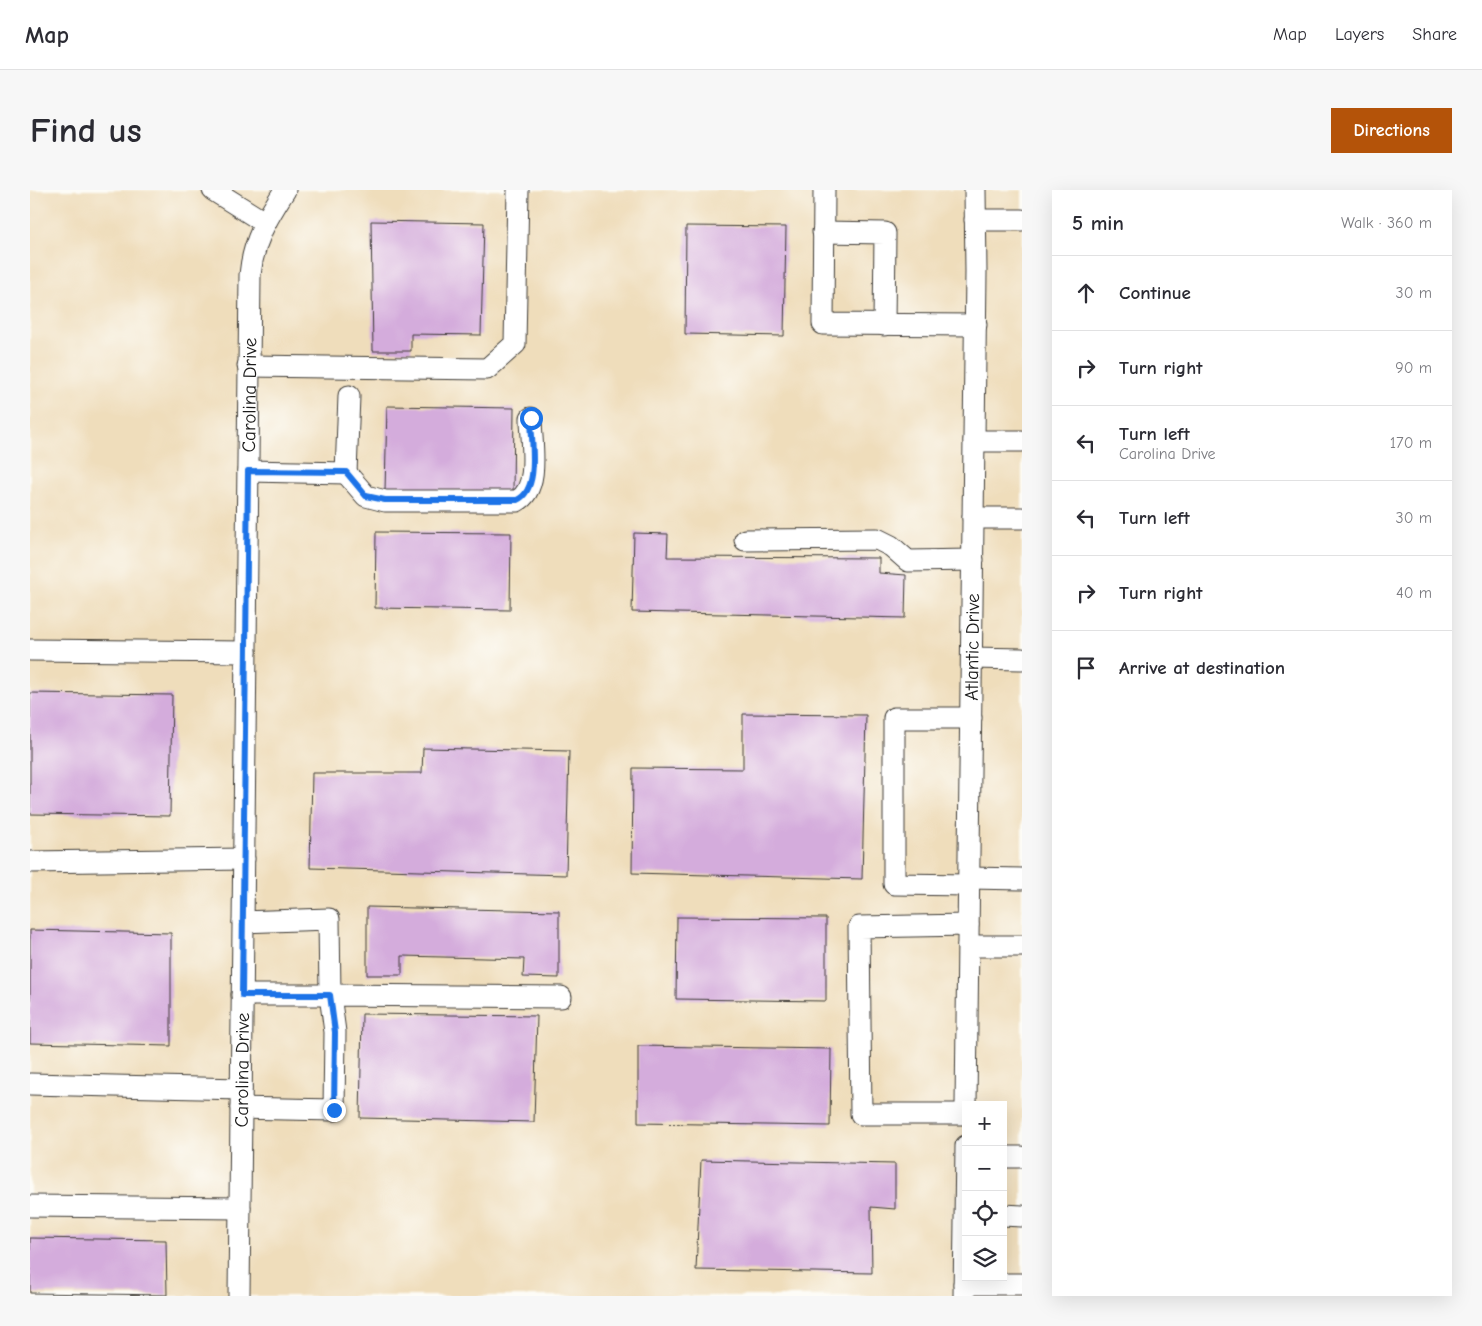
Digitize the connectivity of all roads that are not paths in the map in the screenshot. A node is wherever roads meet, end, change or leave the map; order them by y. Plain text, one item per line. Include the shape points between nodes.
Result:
1 (213, 190) edge
2 (285, 190) edge
3 (518, 190) edge
4 (824, 190) edge
5 (975, 190) edge
6 (975, 220) junction
7 (1022, 220) edge
8 (264, 222) junction
9 (823, 232) junction
10 (884, 325) junction
11 (976, 325) junction
12 (248, 366) junction
13 (349, 396) dead end
14 (531, 418) dead end
15 (974, 441) junction
16 (1022, 441) edge
17 (248, 471) junction
18 (346, 472) junction
19 (973, 518) junction
20 (1022, 518) edge
21 (746, 540) dead end
22 (973, 560) junction
23 (30, 650) edge
24 (246, 652) junction
25 (972, 658) junction
26 (1022, 659) edge
27 (971, 718) junction
28 (244, 859) junction
29 (30, 862) edge
30 (1022, 878) edge
31 (969, 882) junction
32 (243, 922) junction
33 (968, 935) junction
34 (1022, 946) edge
35 (242, 995) junction
36 (330, 995) junction
37 (561, 997) dead end
38 (30, 1084) edge
39 (241, 1098) junction
40 (966, 1101) edge
41 (962, 1114) edge
42 (1007, 1157) edge
43 (1022, 1157) edge
44 (30, 1206) edge
45 (240, 1208) junction
46 (1007, 1215) edge
47 (1022, 1216) edge
48 (965, 1236) edge
49 (1022, 1284) edge
50 (964, 1290) edge
51 (239, 1296) edge

1 - 8 street
2 - 8 street, Carolina Drive
3 - 12 street via 515,344 487,369
4 - 9 street
5 - 6 street, Atlantic Drive
6 - 7 street
6 - 11 street, Atlantic Drive
8 - 12 street, Carolina Drive via 255,244 250,275
9 - 10 street via 823,324
9 - 10 street via 885,233
10 - 11 street
11 - 15 street, Atlantic Drive
12 - 17 street, Carolina Drive
13 - 18 street
14 - 18 street via 532,482 526,494 517,500 385,500 366,496
15 - 16 street
15 - 19 street, Atlantic Drive
17 - 18 street
17 - 24 street, Carolina Drive
19 - 20 street
19 - 22 street, Atlantic Drive
21 - 22 street via 877,538 908,561
22 - 25 street, Atlantic Drive
23 - 24 street
24 - 28 street, Carolina Drive
25 - 26 street
25 - 27 street, Atlantic Drive
27 - 31 street, Atlantic Drive
27 - 31 street via 894,718 894,884
28 - 29 street
28 - 32 street, Carolina Drive
30 - 31 street
31 - 33 street, Atlantic Drive
32 - 35 street, Carolina Drive
32 - 36 street via 329,919
33 - 34 street
33 - 40 street, Atlantic Drive
33 - 41 street via 859,927 861,1114
35 - 36 street
35 - 39 street, Carolina Drive
36 - 37 street
36 - 39 street via 335,1032 334,1110
38 - 39 street
39 - 45 street, Carolina Drive
42 - 43 street
44 - 45 street
45 - 51 street, Carolina Drive
46 - 47 street
48 - 50 street
49 - 50 street

